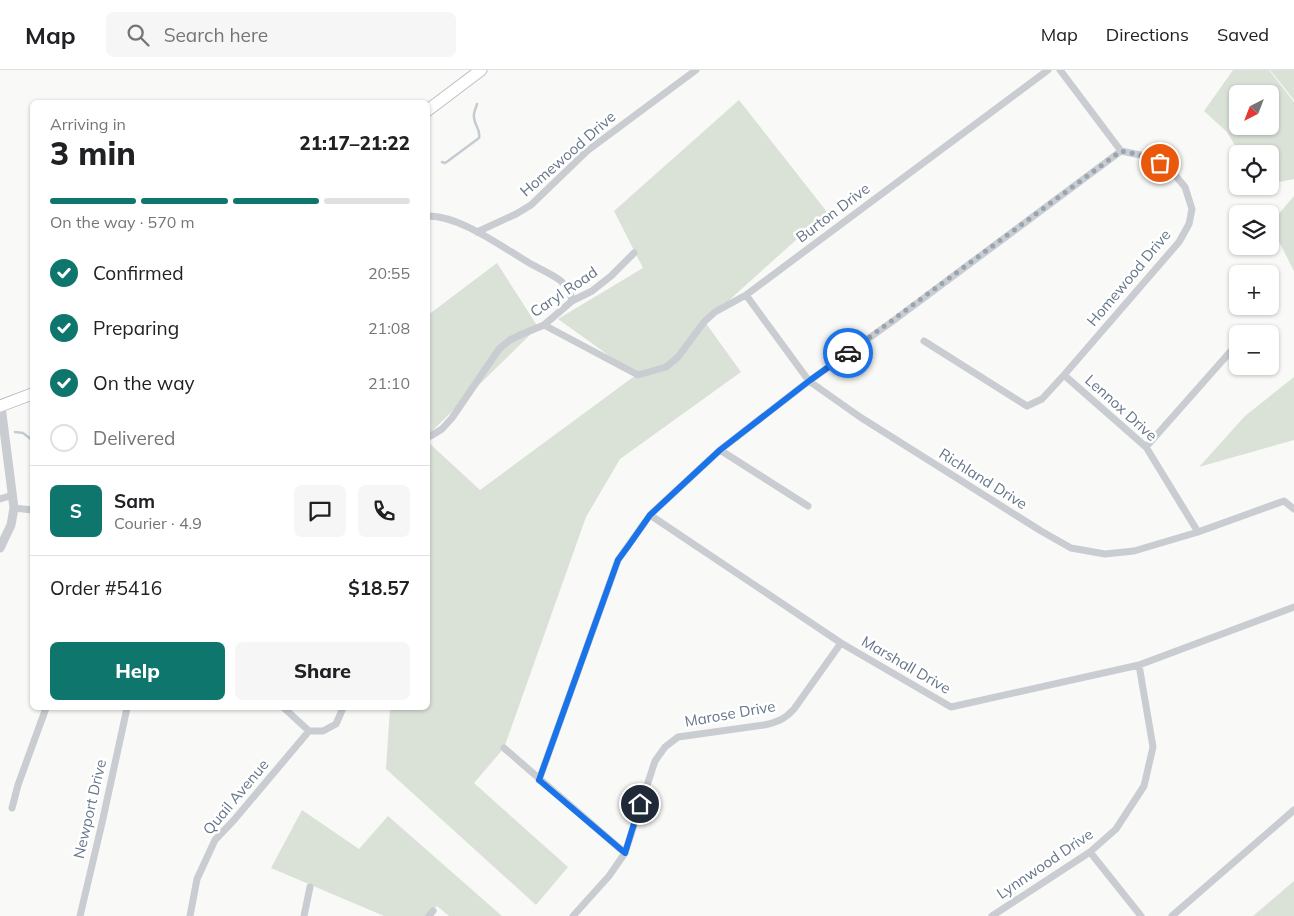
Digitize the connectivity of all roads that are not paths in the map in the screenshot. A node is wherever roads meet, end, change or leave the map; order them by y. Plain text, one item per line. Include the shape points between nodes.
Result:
1 (481, 70) edge
2 (696, 70) edge
3 (1048, 70) edge
4 (1060, 70) edge
5 (430, 108) edge
6 (1121, 151) junction
7 (430, 216) edge
8 (477, 232) junction
9 (634, 253) dead end
10 (746, 295) junction
11 (572, 300) junction
12 (544, 325) junction
13 (924, 341) dead end
14 (1229, 353) edge
15 (1064, 375) junction
16 (809, 381) junction
17 (30, 395) edge
18 (0, 406) edge
19 (430, 436) edge
20 (1146, 447) junction
21 (720, 450) junction
22 (13, 495) junction
23 (0, 499) edge
24 (808, 506) dead end
25 (14, 508) junction
26 (1294, 509) edge
27 (30, 510) edge
28 (650, 515) junction
29 (1198, 532) junction
30 (0, 548) edge
31 (1294, 608) edge
32 (841, 643) junction
33 (1139, 665) junction
34 (45, 710) edge
35 (127, 710) edge
36 (286, 710) edge
37 (342, 710) edge
38 (309, 731) junction
39 (504, 748) dead end
40 (539, 780) junction
41 (12, 808) dead end
42 (1294, 810) edge
43 (1090, 852) junction
44 (625, 853) junction
45 (310, 887) dead end
46 (80, 916) edge
47 (190, 916) edge
48 (304, 916) edge
49 (574, 916) edge
50 (992, 916) edge
51 (1141, 916) edge
52 (1172, 916) edge

1 - 5 main road
2 - 8 street, Homewood Drive via 587,151 531,205
3 - 10 street, Burton Drive
4 - 6 street
6 - 15 street, Homewood Drive via 1150,157 1170,169 1185,187 1192,209 1189,224 1179,242
6 - 16 street
7 - 8 street via 454,221
8 - 11 street via 560,281
9 - 11 street, Caryl Road via 592,291
10 - 12 street, Burton Drive via 704,322 666,368 638,375
10 - 16 street, Richland Drive
11 - 12 street, Caryl Road
12 - 19 street, Caryl Road via 510,340 500,349 452,418
13 - 15 street, Lennox Drive via 1027,406 1042,399
14 - 20 street
15 - 20 street, Lennox Drive
16 - 21 street
16 - 29 street, Richland Drive via 860,417 1071,548 1105,554 1134,551
17 - 18 main road
18 - 22 street
20 - 29 street, Lennox Drive
21 - 24 street
21 - 28 street
22 - 23 street
22 - 25 street
25 - 27 street
25 - 30 street via 11,525
26 - 29 street, Richland Drive via 1284,502
28 - 32 street, Marshall Drive
28 - 40 street via 618,560
31 - 33 street, Marshall Drive
32 - 33 street, Marshall Drive via 951,707
32 - 44 street, Marose Drive via 786,718 764,725 678,737 665,747 655,761
33 - 43 street, Lynnwood Drive via 1153,746 1144,786 1116,829
34 - 41 street
35 - 46 street, Newport Drive
36 - 38 street
37 - 38 street via 336,724 323,730
38 - 47 street, Quail Avenue via 215,840 197,879
39 - 40 street
40 - 44 street
42 - 52 street
43 - 50 street, Lynnwood Drive
43 - 51 street
44 - 49 street, Marose Drive
45 - 48 street

